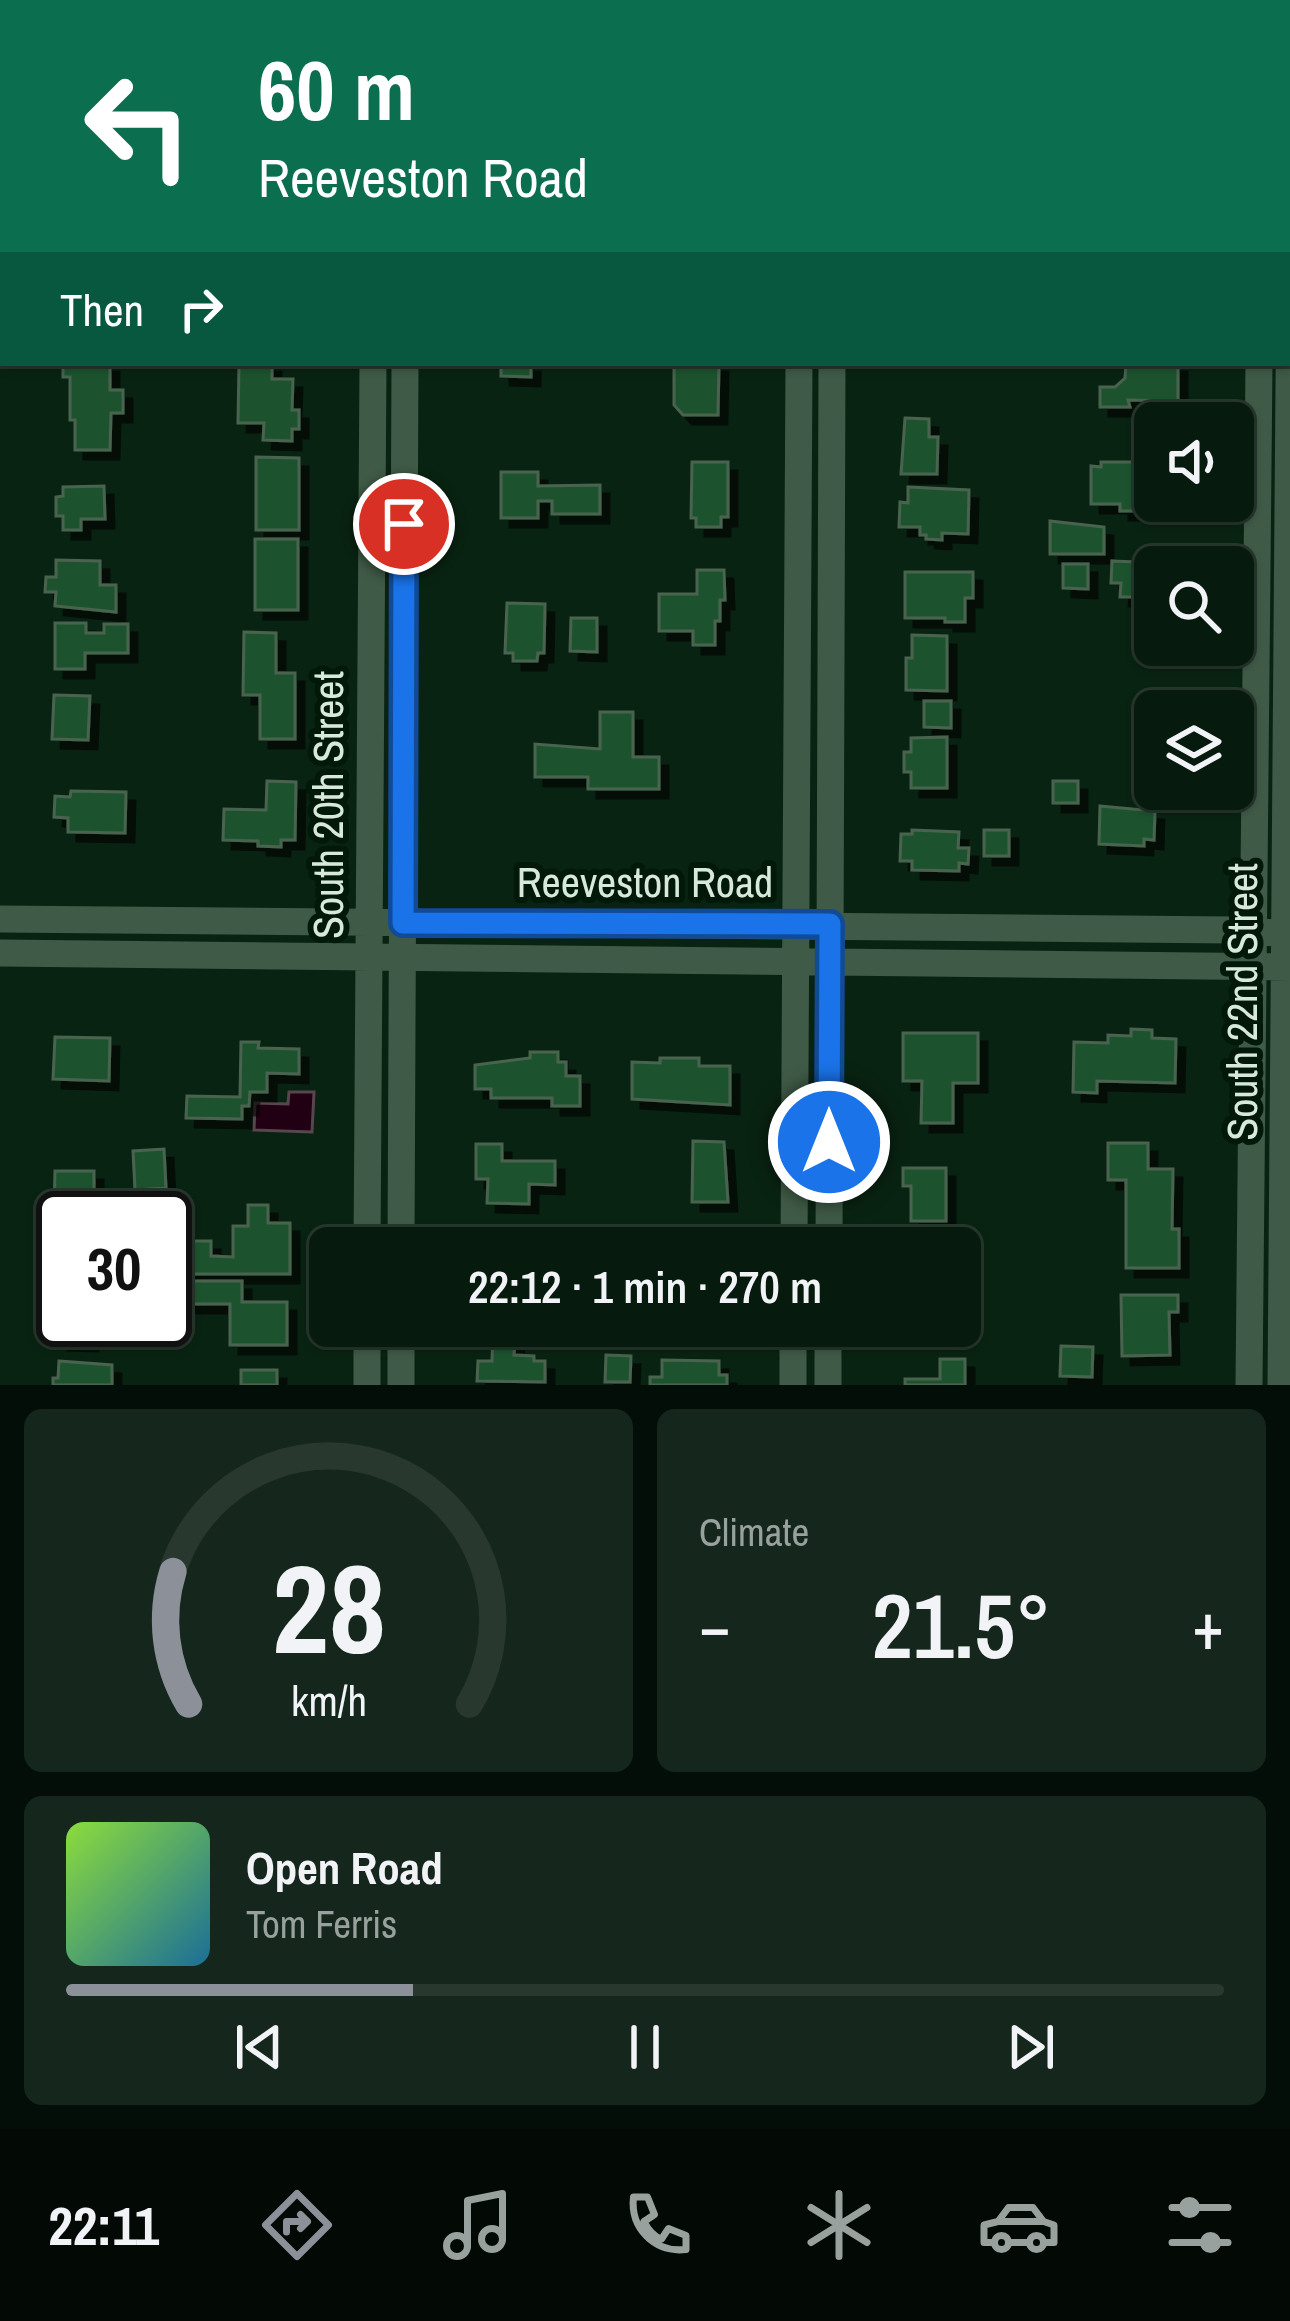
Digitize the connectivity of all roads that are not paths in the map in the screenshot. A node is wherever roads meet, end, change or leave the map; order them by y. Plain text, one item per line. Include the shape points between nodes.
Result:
1 (374, 366) edge
2 (405, 366) edge
3 (800, 366) edge
4 (832, 366) edge
5 (1258, 366) edge
6 (1289, 366) edge
7 (405, 491) junction
8 (372, 493) junction
9 (1288, 521) edge
10 (799, 523) junction
11 (832, 523) junction
12 (1257, 523) junction
13 (0, 919) edge
14 (168, 919) junction
15 (369, 920) junction
16 (403, 923) junction
17 (610, 923) junction
18 (796, 924) junction
19 (830, 924) junction
20 (1253, 930) junction
21 (1287, 934) edge
22 (0, 953) edge
23 (168, 955) junction
24 (369, 957) junction
25 (403, 958) junction
26 (609, 960) junction
27 (796, 962) junction
28 (830, 962) junction
29 (1287, 967) edge
30 (1253, 968) junction
31 (368, 1227) edge
32 (401, 1227) edge
33 (794, 1227) edge
34 (829, 1227) edge
35 (367, 1347) edge
36 (401, 1347) edge
37 (793, 1347) edge
38 (828, 1347) edge
39 (367, 1385) edge
40 (401, 1385) edge
41 (793, 1385) edge
42 (828, 1385) edge
43 (1249, 1385) edge
44 (1281, 1385) edge

1 - 8 street, South 20th Street
2 - 7 street, South 20th Street
3 - 10 street
4 - 11 street
5 - 12 street, South 22nd Street
6 - 9 street, South 22nd Street
7 - 8 lane
7 - 16 street, South 20th Street
8 - 15 street, South 20th Street
9 - 12 lane
9 - 21 street, South 22nd Street
10 - 11 lane
10 - 18 street
11 - 19 street
12 - 20 street, South 22nd Street
13 - 14 street, Reeveston Road
14 - 15 street, Reeveston Road
14 - 23 lane
15 - 16 street, Reeveston Road
15 - 24 street, South 20th Street
16 - 17 street, Reeveston Road
16 - 25 street, South 20th Street
17 - 18 street, Reeveston Road
17 - 26 lane
18 - 19 street, Reeveston Road
18 - 27 street
19 - 20 street, Reeveston Road
19 - 28 street
20 - 21 street, Reeveston Road
20 - 30 street, South 22nd Street
21 - 29 street, South 22nd Street
22 - 23 street, Reeveston Road
23 - 24 street, Reeveston Road
24 - 25 street, Reeveston Road
24 - 31 street, South 20th Street
25 - 26 street, Reeveston Road
25 - 32 street, South 20th Street
26 - 27 street, Reeveston Road
27 - 28 street, Reeveston Road
27 - 33 street
28 - 30 street, Reeveston Road
28 - 34 street
29 - 30 street, Reeveston Road
29 - 44 street, South 22nd Street
30 - 43 street, South 22nd Street
35 - 39 street
36 - 40 street
37 - 41 street
38 - 42 street

